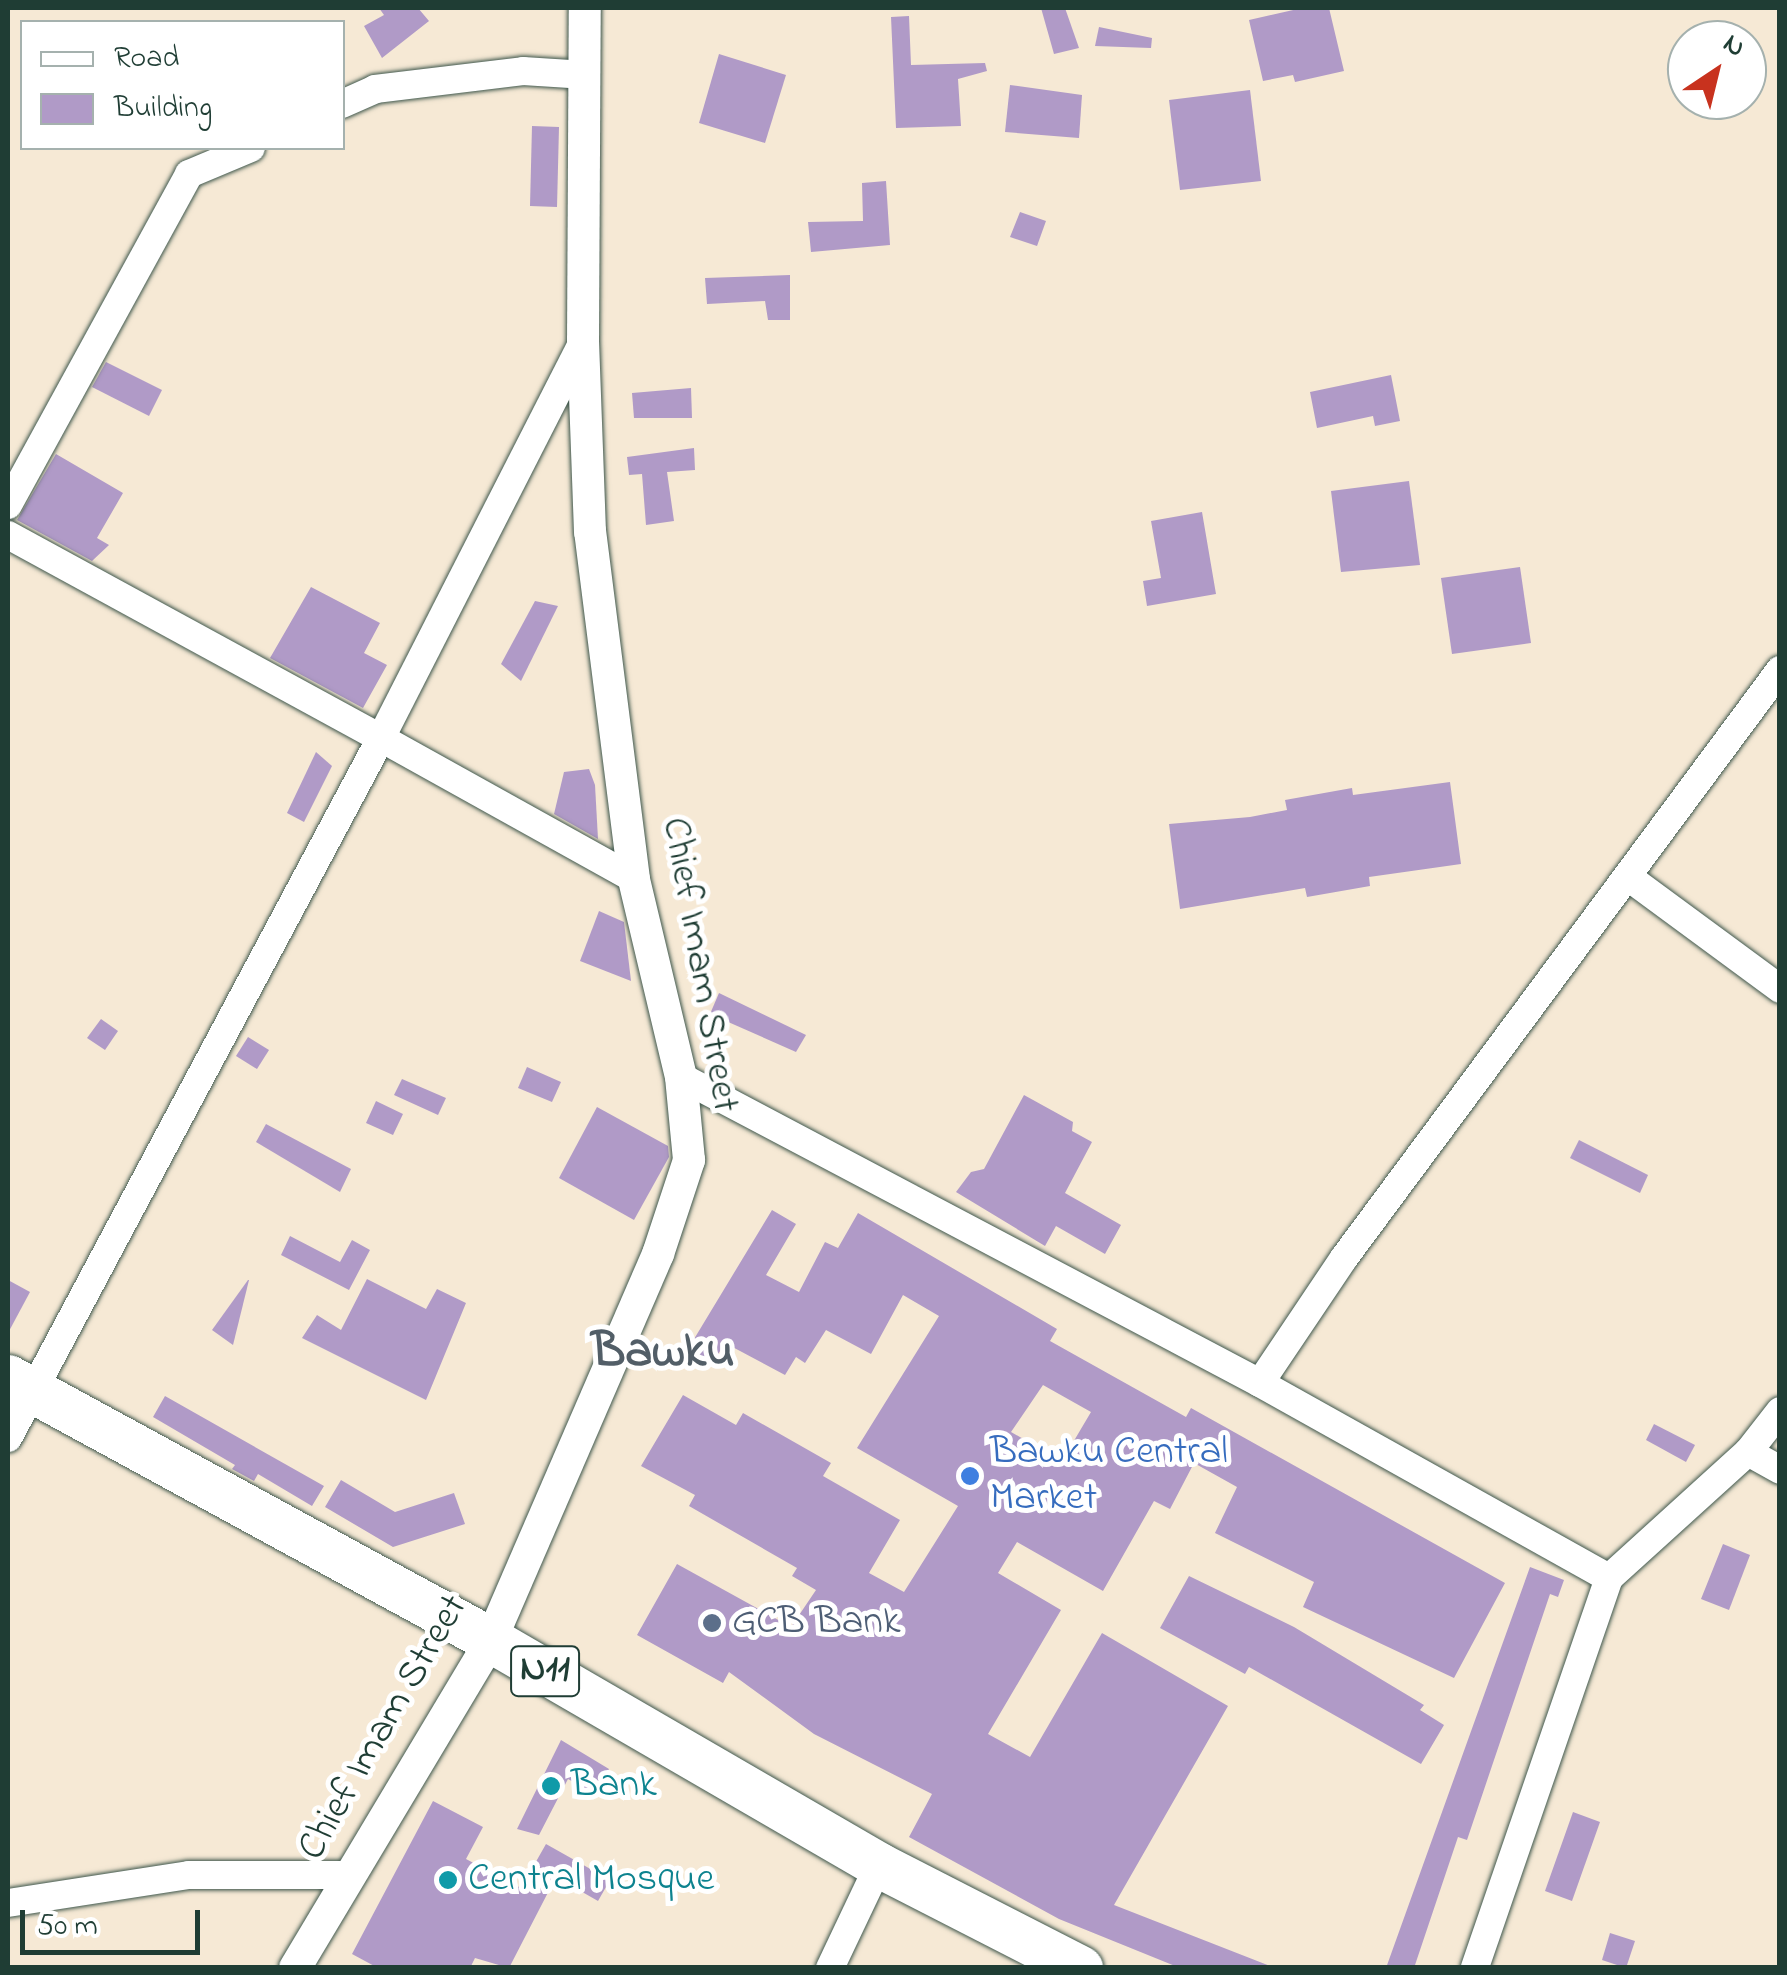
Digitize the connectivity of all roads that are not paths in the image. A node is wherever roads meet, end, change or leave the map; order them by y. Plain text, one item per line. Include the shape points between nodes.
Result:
1 (584, 8) edge
2 (586, 75) junction
3 (345, 103) edge
4 (246, 150) edge
5 (583, 342) junction
6 (8, 505) edge
7 (8, 535) edge
8 (1780, 670) edge
9 (381, 738) junction
10 (1630, 879) junction
11 (634, 880) junction
12 (1780, 988) edge
13 (681, 1077) junction
14 (1260, 1383) junction
15 (21, 1384) edge
16 (1780, 1411) edge
17 (8, 1438) edge
18 (1748, 1452) junction
19 (1780, 1470) edge
20 (1609, 1578) junction
21 (491, 1640) junction
22 (879, 1865) junction
23 (347, 1875) junction
24 (8, 1903) edge
25 (296, 1968) edge
26 (830, 1968) edge
27 (1080, 1968) edge
28 (1475, 1968) edge

1 - 2 street, Chief Imam Street
2 - 3 street via 523,71 374,89
2 - 5 street, Chief Imam Street
4 - 6 street via 189,174
5 - 9 street
5 - 11 street, Chief Imam Street via 590,532
7 - 9 street
8 - 10 street
9 - 11 street
9 - 15 street
10 - 12 street
10 - 14 street via 1344,1258
11 - 13 street, Chief Imam Street
13 - 14 street
13 - 21 street, Chief Imam Street via 689,1160 658,1254
14 - 20 street
15 - 17 street
15 - 21 highway, N11
16 - 18 street
18 - 19 street
18 - 20 street
20 - 28 street
21 - 22 highway, N11
21 - 23 street, Chief Imam Street
22 - 26 street
22 - 27 highway, N11
23 - 24 street via 190,1875
23 - 25 street, Chief Imam Street

